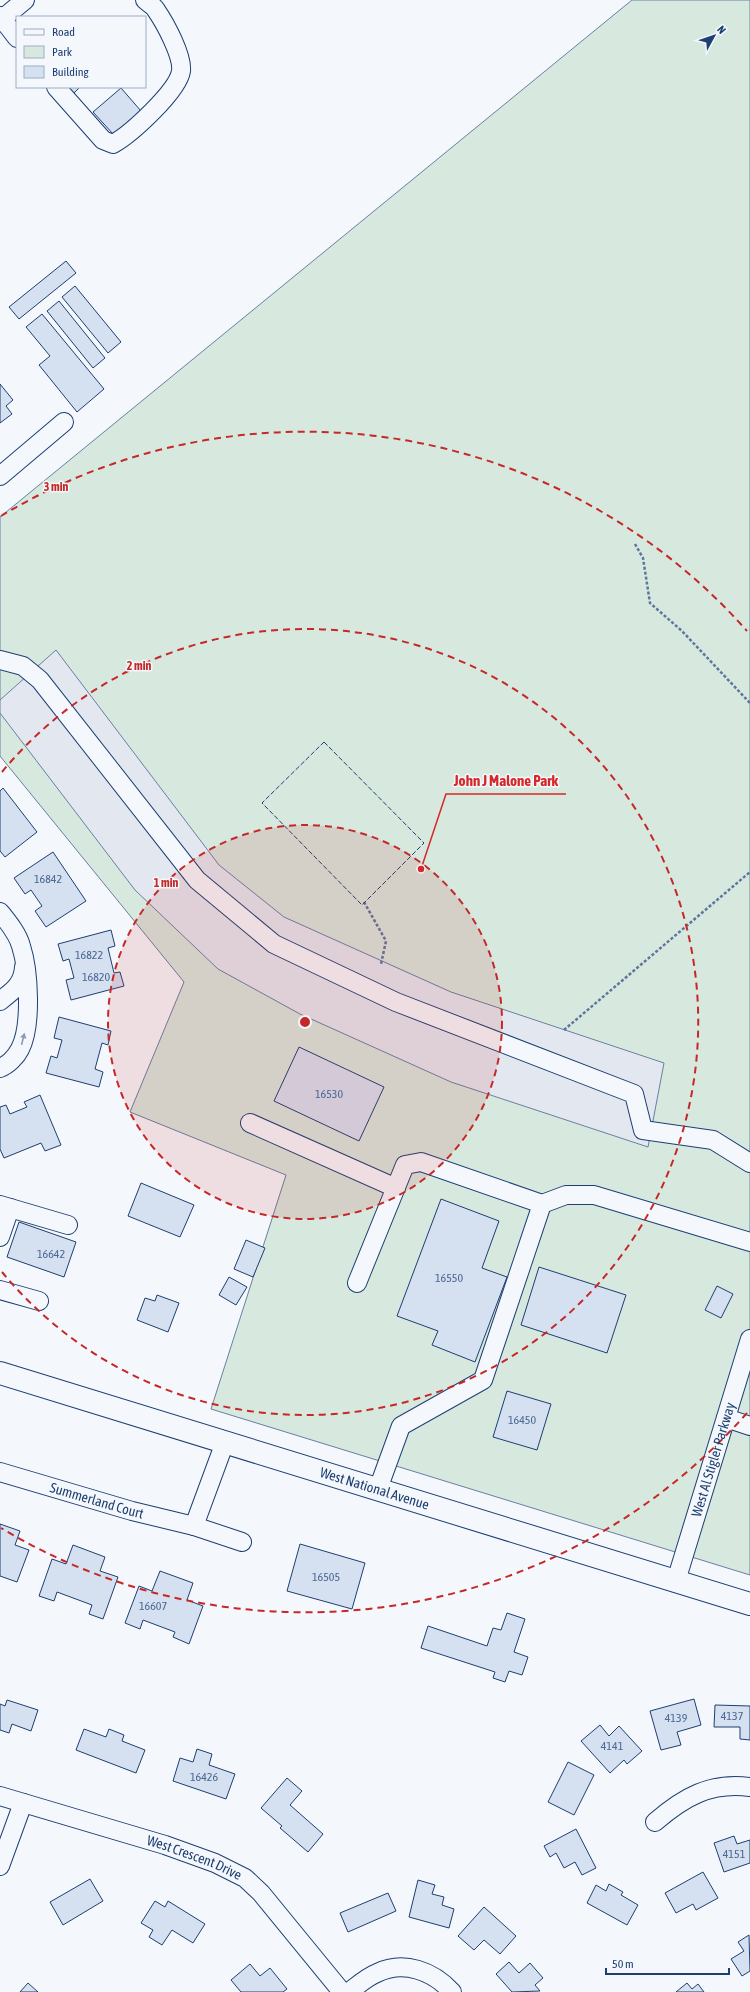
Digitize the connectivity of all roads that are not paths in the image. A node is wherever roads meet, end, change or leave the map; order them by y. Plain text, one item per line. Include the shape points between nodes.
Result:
1 (25, 0) edge
2 (145, 0) edge
3 (1, 18) edge
4 (16, 37) edge
5 (57, 88) edge
6 (64, 422) dead end
7 (0, 476) edge
8 (0, 660) edge
9 (0, 912) edge
10 (24, 960) junction
11 (0, 1001) edge
12 (0, 1068) edge
13 (250, 1123) dead end
14 (750, 1163) edge
15 (396, 1188) junction
16 (542, 1204) junction
17 (5, 1206) edge
18 (68, 1225) dead end
19 (0, 1237) edge
20 (750, 1242) edge
21 (357, 1283) dead end
22 (0, 1290) edge
23 (39, 1301) dead end
24 (750, 1339) edge
25 (0, 1373) edge
26 (726, 1418) junction
27 (750, 1426) edge
28 (225, 1442) junction
29 (0, 1472) edge
30 (378, 1489) junction
31 (194, 1526) junction
32 (242, 1542) dead end
33 (676, 1581) junction
34 (750, 1604) edge
35 (750, 1787) edge
36 (0, 1796) edge
37 (23, 1803) junction
38 (655, 1822) dead end
39 (0, 1866) edge
40 (342, 1992) edge
41 (349, 1992) edge
42 (452, 1992) edge

1 - 3 street
2 - 5 street via 156,8 181,61 181,72 174,86 145,119 113,144 103,140
3 - 4 street
6 - 7 street
8 - 14 street via 23,666 40,680 197,880 274,944 396,1002 634,1094 643,1130 713,1140
9 - 10 street via 21,944
10 - 11 street via 23,977 16,989
12 -> 10 street via 12,1060 20,1049 26,1029 29,983
13 - 15 street
15 - 16 street via 405,1165 422,1162
15 - 21 street
16 - 20 street via 566,1195 594,1196
16 - 30 street via 483,1380 401,1426
17 - 18 street
17 - 19 street
22 - 23 street
24 - 26 street, West Al Stigler Parkway
25 - 28 main road, West National Avenue
26 - 27 street
26 - 33 street, West Al Stigler Parkway
28 - 30 main road, West National Avenue
28 - 31 street
29 - 31 street, Summerland Court via 132,1511
30 - 33 main road, West National Avenue
31 - 32 street, Summerland Court
33 - 34 main road, West National Avenue
35 - 38 street via 718,1786 703,1790
36 - 37 street, West Crescent Drive
37 - 39 street
37 - 40 street, West Crescent Drive via 165,1845 246,1878
41 - 42 street via 377,1972 395,1968 416,1968 424,1971 439,1979

